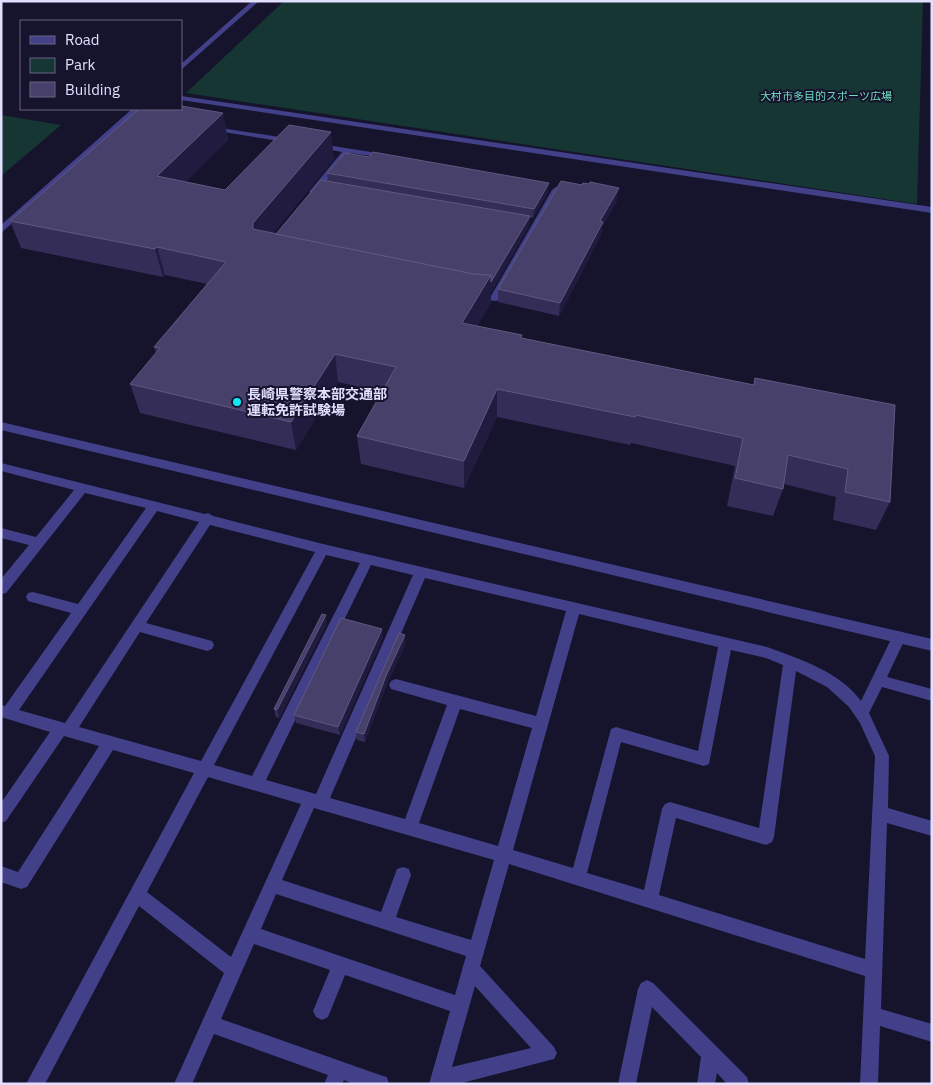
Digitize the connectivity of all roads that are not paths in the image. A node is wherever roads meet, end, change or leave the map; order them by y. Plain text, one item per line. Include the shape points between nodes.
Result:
1 (256, 1) edge
2 (182, 67) edge
3 (182, 98) edge
4 (135, 113) edge
5 (206, 127) edge
6 (300, 142) edge
7 (310, 144) edge
8 (348, 150) junction
9 (371, 154) edge
10 (556, 190) edge
11 (306, 200) edge
12 (932, 210) edge
13 (1, 230) edge
14 (464, 295) edge
15 (1, 426) edge
16 (1, 467) edge
17 (83, 487) junction
18 (155, 505) junction
19 (208, 518) junction
20 (1, 532) edge
21 (38, 542) junction
22 (323, 549) junction
23 (368, 559) junction
24 (421, 572) junction
25 (1, 589) edge
26 (33, 597) dead end
27 (574, 607) junction
28 (81, 610) junction
29 (137, 626) junction
30 (899, 637) junction
31 (726, 643) junction
32 (206, 645) dead end
33 (932, 646) edge
34 (790, 662) junction
35 (878, 680) junction
36 (396, 685) dead end
37 (932, 695) edge
38 (456, 700) junction
39 (5, 712) edge
40 (862, 713) junction
41 (540, 724) junction
42 (65, 729) junction
43 (110, 742) junction
44 (204, 769) junction
45 (256, 784) junction
46 (315, 801) junction
47 (879, 813) junction
48 (1, 816) edge
49 (409, 828) junction
50 (932, 829) edge
51 (504, 856) junction
52 (1, 874) edge
53 (403, 876) dead end
54 (578, 878) junction
55 (272, 885) junction
56 (137, 894) junction
57 (650, 901) junction
58 (386, 922) junction
59 (250, 934) junction
60 (477, 951) junction
61 (340, 965) junction
62 (471, 969) junction
63 (234, 970) junction
64 (874, 970) junction
65 (461, 1006) junction
66 (322, 1011) dead end
67 (872, 1015) junction
68 (210, 1024) junction
69 (932, 1033) edge
70 (711, 1054) junction
71 (336, 1076) edge
72 (439, 1081) edge
73 (35, 1084) edge
74 (183, 1084) edge
75 (380, 1084) edge
76 (627, 1084) edge
77 (706, 1084) edge
78 (740, 1084) edge
79 (869, 1084) edge

1 - 2 street
3 - 12 street
4 - 13 street
5 - 6 street
7 - 8 street
8 - 9 street
8 - 11 street via 324,186
10 - 14 street via 531,222 494,299
15 - 30 street
16 - 17 street
17 - 18 street
17 - 21 street
18 - 19 street
18 - 28 street
19 - 22 street
19 - 29 street
20 - 21 street
21 - 25 street
22 - 23 street
22 - 44 street
23 - 24 street
23 - 45 street
24 - 27 street
24 - 46 street
26 - 28 street
27 - 31 street
27 - 41 street
28 - 39 street
29 - 32 street
29 - 42 street
30 - 33 street
30 - 35 street
31 - 34 street
31 - 54 street via 704,759 616,734
34 - 40 street via 839,688
34 - 57 street via 766,837 670,809
35 - 37 street
35 - 40 street
36 - 38 street
38 - 41 street
38 - 49 street
39 - 42 street
40 - 47 street via 882,756
41 - 51 street
42 - 43 street
42 - 48 street
43 - 44 street
43 - 52 street via 21,881
44 - 45 street
44 - 56 street
45 - 46 street
46 - 49 street
46 - 55 street
47 - 50 street
47 - 64 street
49 - 51 street
51 - 54 street
51 - 60 street
53 - 58 street
54 - 57 street
55 - 58 street
55 - 59 street
56 - 63 street
56 - 73 street
57 - 64 street
58 - 60 street
59 - 61 street
59 - 63 street
60 - 62 street
61 - 65 street
61 - 66 street
62 - 65 street
62 - 72 street via 548,1053
63 - 68 street
64 - 67 street
65 - 72 street
67 - 69 street
67 - 79 street
68 - 71 street
68 - 74 street
70 - 76 street via 647,989
70 - 77 street
70 - 78 street
71 - 75 street

